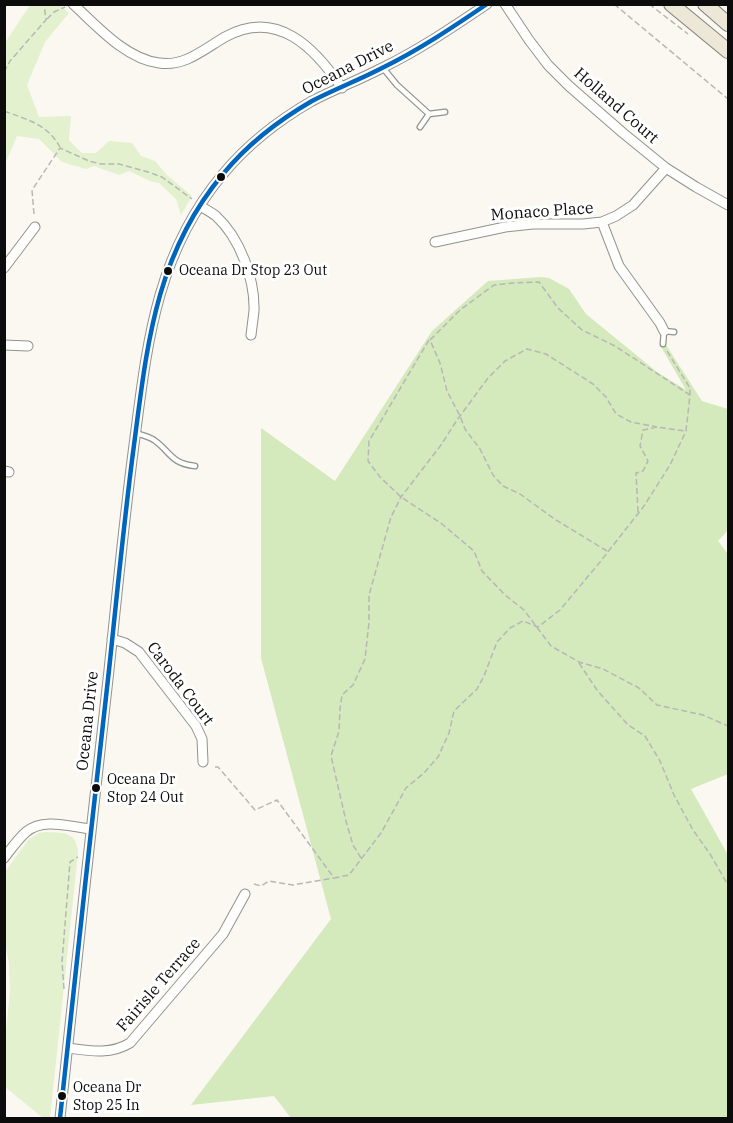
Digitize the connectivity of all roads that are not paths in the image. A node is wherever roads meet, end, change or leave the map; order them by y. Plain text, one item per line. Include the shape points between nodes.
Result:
1 (487, 4) edge
2 (506, 4) edge
3 (671, 4) edge
4 (705, 4) edge
5 (69, 6) edge
6 (729, 24) edge
7 (729, 51) edge
8 (383, 68) junction
9 (342, 88) junction
10 (445, 112) dead end
11 (429, 114) junction
12 (420, 127) dead end
13 (666, 168) junction
14 (196, 203) junction
15 (729, 205) edge
16 (602, 222) junction
17 (35, 227) dead end
18 (435, 242) dead end
19 (4, 268) edge
20 (669, 331) joint
21 (251, 335) dead end
22 (663, 344) road end
23 (4, 345) edge
24 (28, 346) dead end
25 (135, 434) junction
26 (195, 466) dead end
27 (112, 639) junction
28 (203, 762) dead end
29 (91, 829) junction
30 (4, 858) edge
31 (245, 894) dead end
32 (68, 1048) junction
33 (60, 1119) edge

1 - 8 street, Oceana Drive
2 - 13 street, Holland Court via 548,65
3 - 7 main road
4 - 6 main road
5 - 9 street via 123,48 157,63 189,59 228,36 251,28 283,32 311,49
8 - 9 street, Oceana Drive
8 - 11 lane
9 - 14 street, Oceana Drive via 266,132
10 - 11 lane
11 - 12 lane
13 - 15 street, Holland Court
13 - 16 street, Monaco Place via 633,205
14 - 21 street via 222,223 244,259 252,288
14 - 25 street, Oceana Drive via 158,298
16 - 18 street, Monaco Place via 505,227
16 - 20 street via 619,266
17 - 19 street
20 - 22 lane
23 - 24 street
25 - 26 lane via 156,441 179,462
25 - 27 street, Oceana Drive
27 - 28 street, Caroda Court via 139,652 196,726 202,739
27 - 29 street, Oceana Drive
29 - 30 street via 39,825 25,833
29 - 32 street, Oceana Drive
31 - 32 street, Fairisle Terrace via 223,934 130,1043 113,1051
32 - 33 street, Oceana Drive

